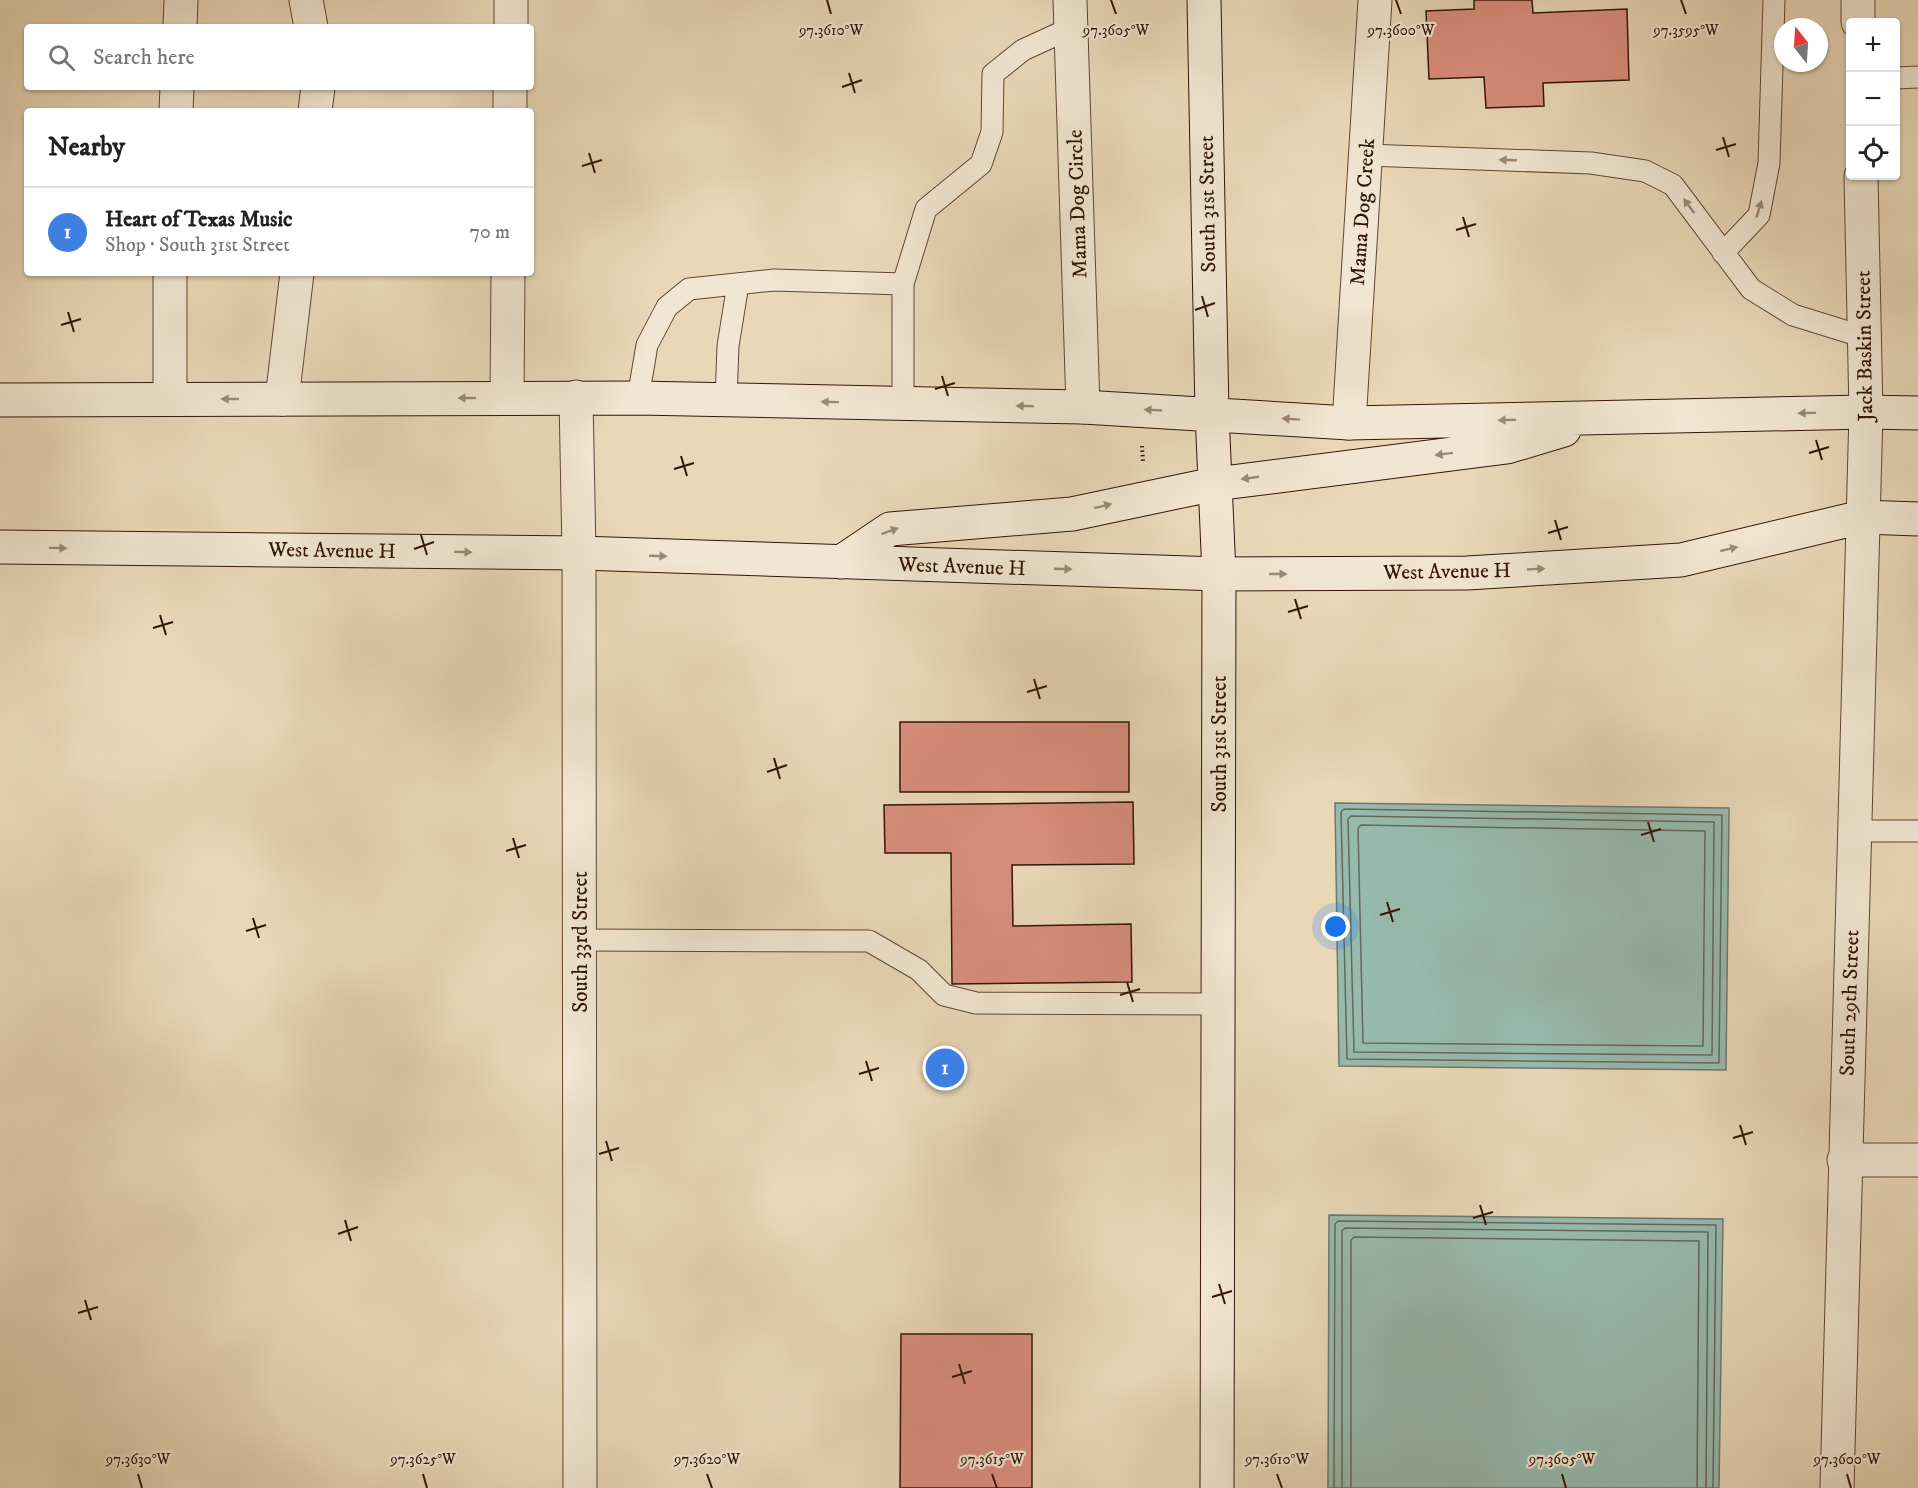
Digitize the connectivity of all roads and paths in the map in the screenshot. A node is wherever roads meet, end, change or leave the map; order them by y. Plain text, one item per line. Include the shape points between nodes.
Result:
1 (181, 0) edge
2 (306, 0) edge
3 (511, 0) edge
4 (1204, 0) edge
5 (1375, 0) edge
6 (1773, 0) edge
7 (1858, 0) edge
8 (1071, 14) edge
9 (1858, 18) edge
10 (180, 24) edge
11 (310, 24) edge
12 (511, 24) edge
13 (1918, 77) edge
14 (1900, 78) edge
15 (177, 90) edge
16 (318, 90) edge
17 (510, 90) edge
18 (176, 108) edge
19 (315, 108) edge
20 (510, 108) edge
21 (1366, 155) junction
22 (1861, 180) edge
23 (1723, 253) junction
24 (170, 276) edge
25 (297, 276) edge
26 (508, 276) edge
27 (738, 284) junction
28 (903, 284) junction
29 (1864, 338) junction
30 (576, 397) junction
31 (507, 398) junction
32 (638, 398) junction
33 (170, 399) junction
34 (282, 399) junction
35 (0, 400) edge
36 (726, 400) junction
37 (903, 404) junction
38 (1083, 407) junction
39 (1866, 412) junction
40 (1212, 413) junction
41 (1918, 413) edge
42 (1603, 418) junction
43 (1349, 423) junction
44 (1215, 484) junction
45 (1862, 518) junction
46 (1918, 519) edge
47 (0, 547) edge
48 (579, 553) junction
49 (840, 562) junction
50 (1219, 574) junction
51 (1854, 831) junction
52 (1918, 831) edge
53 (580, 940) junction
54 (1218, 1004) junction
55 (1844, 1160) junction
56 (1918, 1160) edge
57 (580, 1488) edge
58 (1217, 1488) edge
59 (1837, 1488) edge

1 - 10 main road
2 - 11 main road
3 - 12 main road
4 - 40 main road, South 31st Street
5 - 21 main road, Mama Dog Creek
23 -> 6 lane via 1760,215 1769,163
7 - 9 main road
8 - 28 lane via 993,74 992,132 981,164 926,209
8 - 38 main road, Mama Dog Circle
13 - 14 lane
15 - 18 main road
16 - 19 main road
17 - 20 main road
23 -> 21 lane via 1673,185 1645,171 1591,163
21 - 43 main road, Mama Dog Creek
22 - 29 main road, Jack Baskin Street
23 - 29 lane via 1751,289 1793,315
24 - 33 main road
25 - 34 main road
26 - 31 main road
27 - 28 lane via 774,280
27 - 32 lane via 690,289 667,307 647,345
27 - 36 lane via 728,346
28 - 37 lane
29 - 39 main road, Jack Baskin Street
30 - 31 main road
30 - 32 main road
30 - 48 main road, South 33rd Street
31 -> 34 main road
32 - 36 main road
34 -> 33 main road
33 - 35 main road
37 -> 36 main road
38 -> 37 main road
40 -> 38 main road
39 - 41 main road
39 -> 42 main road
39 - 45 main road, Jack Baskin Street
43 -> 40 main road
40 - 44 main road, South 31st Street
42 -> 43 main road
42 -> 44 main road via 1507,447
49 -> 44 main road via 890,529 1072,514
44 - 50 main road, South 31st Street
45 - 46 main road, West Avenue H
50 -> 45 main road, West Avenue H via 1467,573 1682,560
45 - 51 main road, South 29th Street
47 -> 48 main road, West Avenue H
48 -> 49 main road, West Avenue H
48 - 53 main road, South 33rd Street
49 -> 50 main road, West Avenue H
50 - 54 main road, South 31st Street
51 - 52 lane
51 - 55 main road, South 29th Street
53 - 54 lane via 869,941 919,970 944,995 976,1003
53 - 57 main road, South 33rd Street
54 - 58 main road, South 31st Street
55 - 56 main road
55 - 59 main road, South 29th Street

